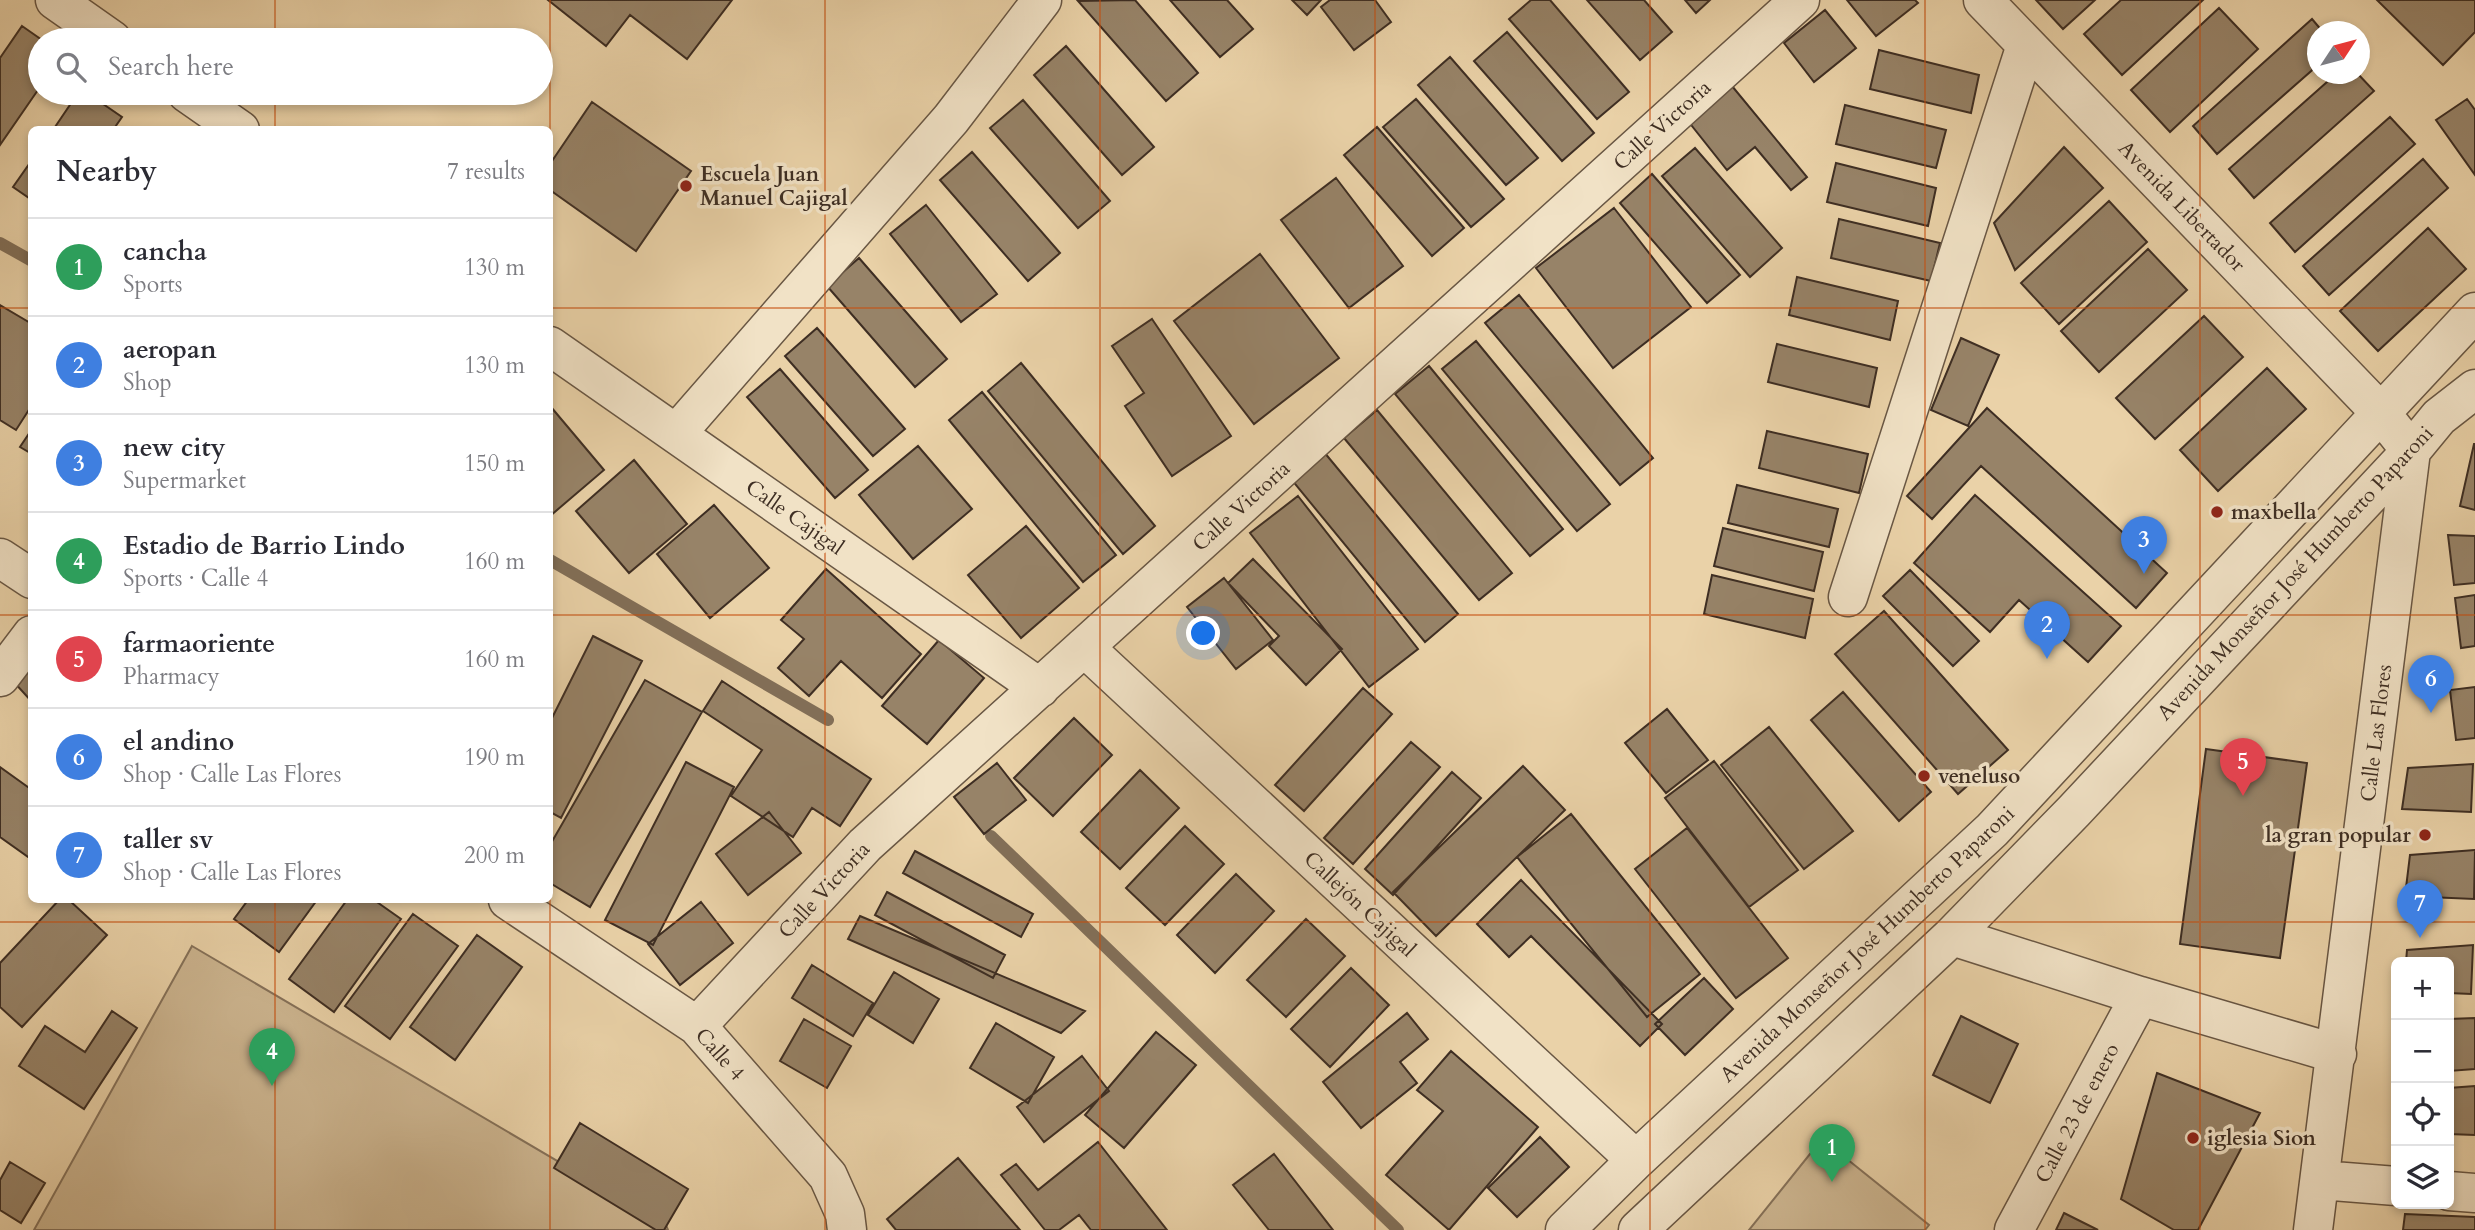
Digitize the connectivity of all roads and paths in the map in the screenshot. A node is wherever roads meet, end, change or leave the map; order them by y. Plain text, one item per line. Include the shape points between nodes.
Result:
1 (55, 0) edge
2 (1042, 0) edge
3 (1800, 0) edge
4 (1983, 0) edge
5 (95, 28) edge
6 (2026, 45) junction
7 (204, 105) edge
8 (234, 126) edge
9 (2475, 312) edge
10 (553, 348) edge
11 (2475, 389) edge
12 (2380, 412) junction
13 (676, 434) junction
14 (2411, 452) junction
15 (0, 558) edge
16 (28, 576) edge
17 (1848, 597) dead end
18 (28, 640) edge
19 (1084, 647) junction
20 (0, 677) edge
21 (1040, 688) junction
22 (512, 903) edge
23 (1952, 936) junction
24 (2140, 996) junction
25 (697, 1027) junction
26 (2337, 1054) junction
27 (1636, 1160) junction
28 (2320, 1180) junction
29 (2391, 1186) edge
30 (2454, 1191) edge
31 (2475, 1193) edge
32 (847, 1230) edge
33 (1565, 1230) edge
34 (1638, 1230) edge
35 (2014, 1230) edge
36 (2313, 1230) edge

1 - 5 street
2 - 13 street via 951,119
3 - 19 street, Calle Victoria
4 - 6 street, Avenida Libertador
6 - 12 street, Avenida Libertador
6 - 17 street
7 - 8 street
9 - 12 street, Avenida Monseñor José Humberto Paparoni
10 - 13 street, Calle Cajigal
11 - 14 street, Avenida Monseñor José Humberto Paparoni via 2439,417
12 - 14 street
12 - 27 street, Avenida Monseñor José Humberto Paparoni via 1992,830
13 - 21 street, Calle Cajigal
14 - 23 street, Avenida Monseñor José Humberto Paparoni
14 - 26 street, Calle Las Flores
15 - 16 street
18 - 20 street
19 - 21 street, Calle Victoria
19 - 27 street, Callejón Cajigal
21 - 25 street, Calle Victoria via 865,845
22 - 25 street, Calle 4
23 - 24 street
23 - 34 street, Avenida Monseñor José Humberto Paparoni
24 - 26 street
24 - 35 street, Calle 23 de enero
25 - 32 street, Calle 4 via 828,1176
26 - 28 street, Calle Las Flores
27 - 33 street, Avenida Monseñor José Humberto Paparoni
28 - 29 street
28 - 36 street, Calle Las Flores
30 - 31 street

